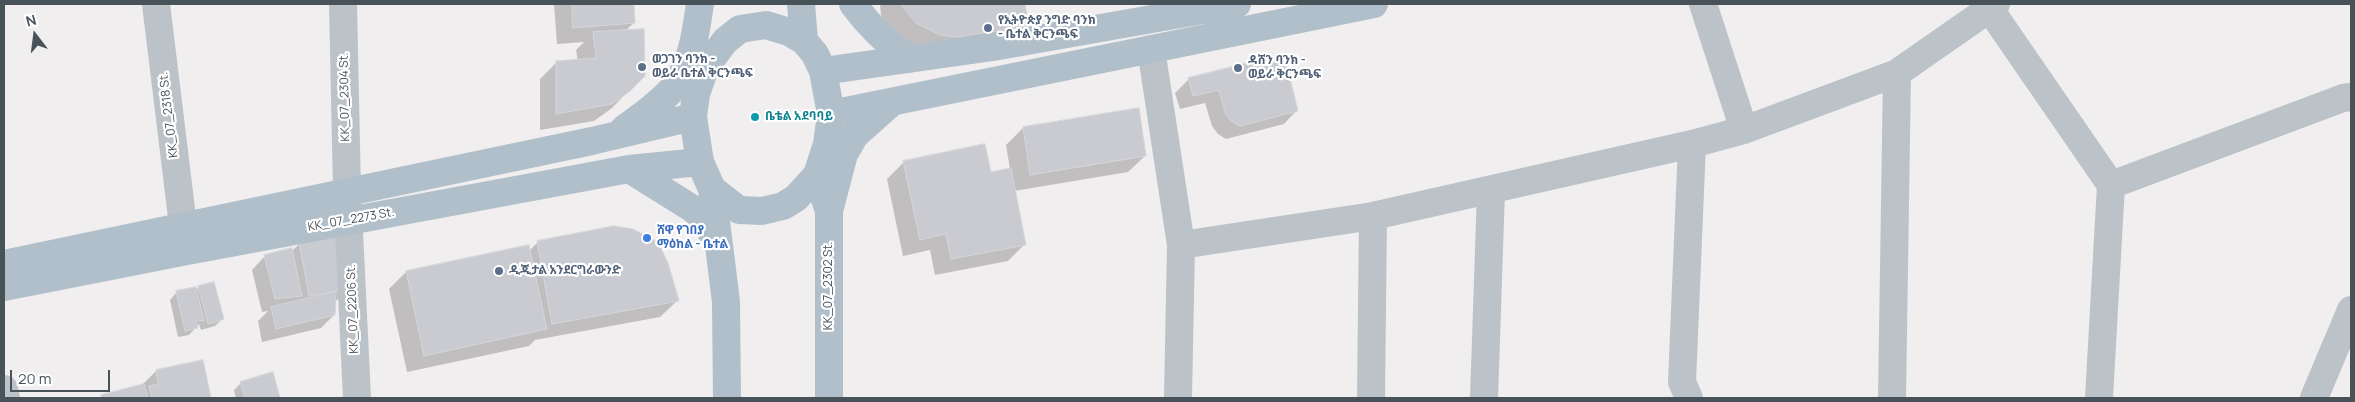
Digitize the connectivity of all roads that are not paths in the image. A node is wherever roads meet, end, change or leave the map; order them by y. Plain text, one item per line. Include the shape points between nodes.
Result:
1 (156, 4) edge
2 (343, 4) edge
3 (702, 4) edge
4 (801, 4) edge
5 (854, 4) edge
6 (1237, 4) edge
7 (1374, 4) edge
8 (1704, 4) edge
9 (1992, 6) edge
10 (1160, 11) edge
11 (804, 41) junction
12 (1151, 49) junction
13 (909, 59) junction
14 (705, 68) junction
15 (823, 71) junction
16 (1897, 73) junction
17 (2351, 97) edge
18 (893, 102) junction
19 (831, 114) junction
20 (693, 117) junction
21 (1744, 130) junction
22 (616, 135) junction
23 (1692, 144) junction
24 (700, 162) junction
25 (629, 169) junction
26 (817, 175) junction
27 (2112, 185) junction
28 (712, 189) junction
29 (347, 190) junction
30 (1491, 191) junction
31 (829, 211) junction
32 (1373, 216) junction
33 (350, 221) junction
34 (184, 238) junction
35 (720, 245) junction
36 (1181, 245) junction
37 (4, 264) edge
38 (4, 287) edge
39 (2351, 310) edge
40 (4, 389) edge
41 (6, 398) edge
42 (357, 398) edge
43 (727, 398) edge
44 (829, 398) edge
45 (1178, 398) edge
46 (1371, 398) edge
47 (1484, 398) edge
48 (1689, 398) edge
49 (1892, 398) edge
50 (2099, 398) edge
51 (2314, 398) edge

1 - 34 street, KK_07_2318 St.
2 - 29 street, KK_07_2304 St.
3 - 14 main road
3 - 22 main road via 696,33 673,88
4 - 11 main road
5 - 13 main road via 886,42
6 - 10 main road
7 - 12 main road
8 - 21 street
9 - 16 street
9 - 27 street
10 - 13 main road
11 - 14 main road via 766,25 740,29
11 - 15 main road
12 - 18 main road
12 - 36 street
13 - 15 main road
14 - 20 main road via 696,94
15 - 19 main road
16 - 21 street
16 - 49 street
17 - 27 street
18 - 19 main road
18 - 31 main road via 855,135 844,154
19 - 26 main road via 828,144
20 - 22 main road
20 - 24 main road
21 - 23 street
22 - 29 main road, KK_07_2273 St.
23 - 30 street
23 - 48 street via 1682,382
24 - 25 main road, KK_07_2273 St.
24 - 28 main road
25 - 33 main road, KK_07_2273 St.
25 - 35 main road via 693,209
26 - 28 main road via 796,198 783,206 762,211 739,210
26 - 31 main road, KK_07_2302 St.
27 - 50 street
28 - 35 main road
29 - 33 street, KK_07_2304 St.
29 - 34 main road, KK_07_2273 St.
30 - 32 street
30 - 47 street
31 - 44 main road, KK_07_2302 St.
32 - 36 street
32 - 46 street
33 - 34 main road, KK_07_2273 St.
33 - 42 street, KK_07_2206 St.
34 - 37 main road, KK_07_2273 St.
34 - 38 main road, KK_07_2273 St.
35 - 43 main road via 726,302
36 - 45 street
39 - 51 street
40 - 41 street

